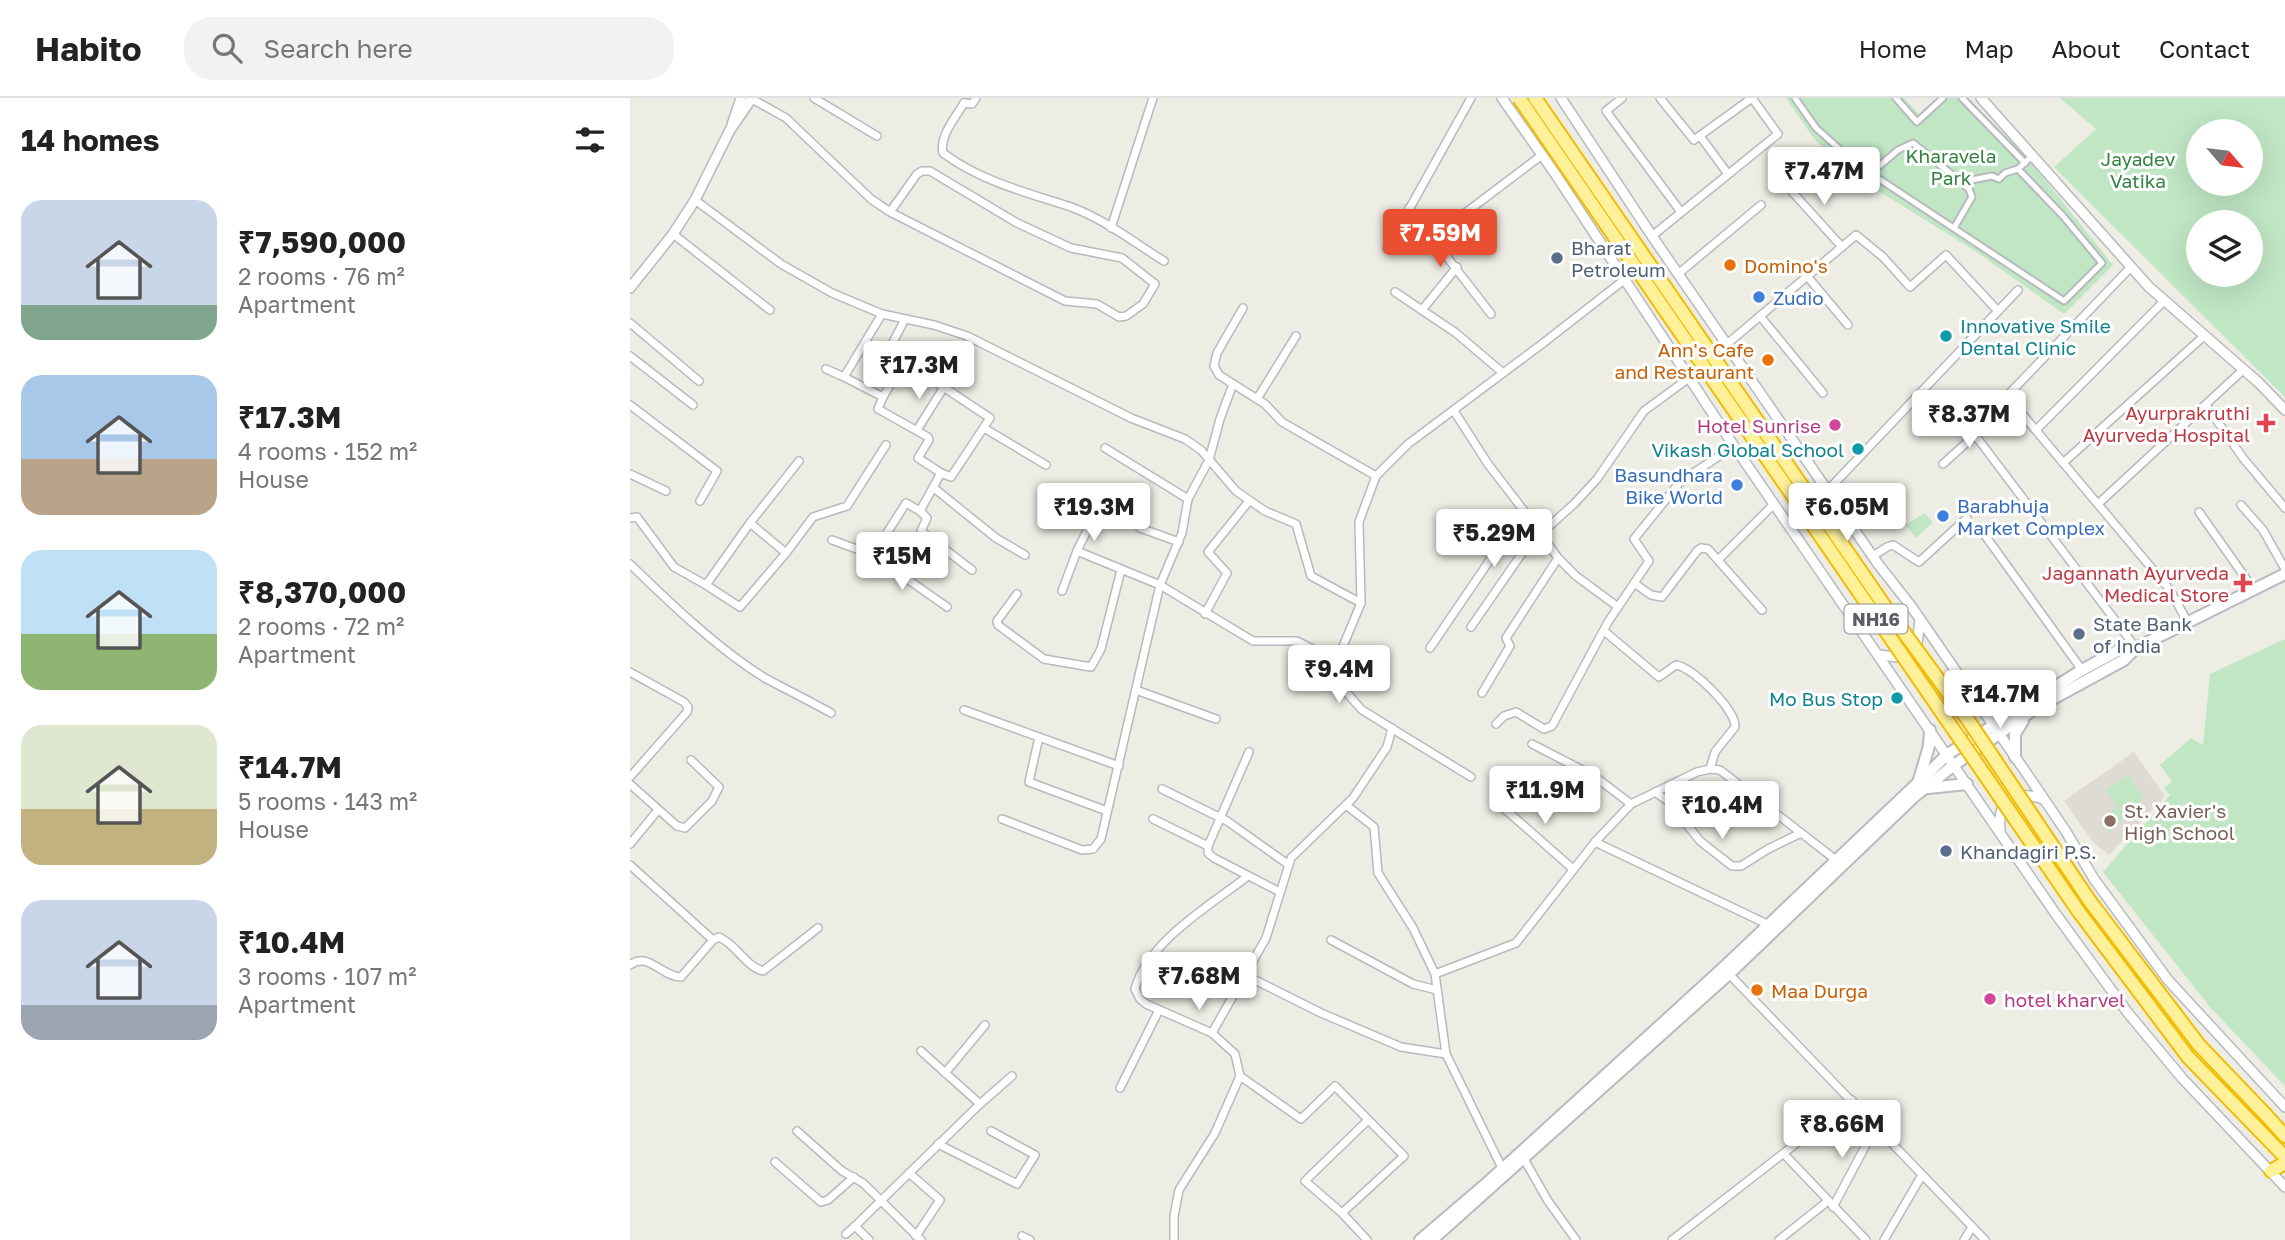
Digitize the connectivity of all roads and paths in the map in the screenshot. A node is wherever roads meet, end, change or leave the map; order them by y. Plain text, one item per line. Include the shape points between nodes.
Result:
1 (741, 98) edge
2 (814, 98) edge
3 (976, 98) edge
4 (1153, 98) edge
5 (1471, 98) edge
6 (1502, 98) edge
7 (1520, 98) edge
8 (1535, 98) edge
9 (1561, 98) edge
10 (1622, 98) edge
11 (1660, 98) edge
12 (1752, 98) edge
13 (1795, 98) edge
14 (1896, 98) edge
15 (1943, 98) edge
16 (1962, 98) edge
17 (1981, 98) edge
18 (752, 99) edge
19 (962, 101) edge
20 (730, 130) junction
21 (877, 136) dead end
22 (1700, 136) junction
23 (1542, 155) junction
24 (2033, 155) junction
25 (2025, 163) junction
26 (2018, 169) junction
27 (1871, 173) junction
28 (1728, 174) junction
29 (1961, 182) junction
30 (1786, 185) dead end
31 (695, 200) junction
32 (1762, 205) dead end
33 (1409, 208) junction
34 (890, 212) junction
35 (1681, 212) junction
36 (1448, 226) dead end
37 (1111, 228) junction
38 (1954, 228) junction
39 (673, 234) junction
40 (1652, 236) junction
41 (1842, 247) junction
42 (1387, 248) dead end
43 (1164, 261) dead end
44 (1457, 267) junction
45 (2131, 267) junction
46 (1678, 274) junction
47 (1807, 276) junction
48 (1623, 280) junction
49 (630, 288) edge
50 (2018, 290) dead end
51 (1395, 292) dead end
52 (2164, 301) junction
53 (1243, 307) dead end
54 (770, 310) dead end
55 (1422, 310) junction
56 (1998, 311) junction
57 (882, 314) junction
58 (1491, 314) dead end
59 (1760, 316) junction
60 (905, 319) junction
61 (630, 323) edge
62 (1848, 325) dead end
63 (1296, 336) dead end
64 (2204, 336) junction
65 (1727, 344) junction
66 (630, 356) edge
67 (904, 361) junction
68 (826, 369) dead end
69 (2244, 370) junction
70 (1503, 373) junction
71 (844, 377) junction
72 (1689, 378) junction
73 (699, 381) dead end
74 (1233, 384) junction
75 (944, 387) junction
76 (1824, 393) dead end
77 (2007, 396) junction
78 (883, 397) junction
79 (1257, 399) junction
80 (630, 405) edge
81 (692, 405) dead end
82 (2206, 405) junction
83 (2285, 410) edge
84 (1454, 411) junction
85 (984, 428) junction
86 (917, 430) junction
87 (2036, 430) junction
88 (1975, 435) junction
89 (886, 445) dead end
90 (1734, 446) junction
91 (1105, 448) dead end
92 (1209, 460) junction
93 (799, 461) dead end
94 (2063, 463) junction
95 (1943, 464) dead end
96 (1046, 465) dead end
97 (942, 473) junction
98 (630, 474) edge
99 (1376, 476) junction
100 (934, 488) junction
101 (1829, 489) junction
102 (666, 491) dead end
103 (1188, 499) junction
104 (700, 501) dead end
105 (1249, 501) junction
106 (1100, 504) dead end
107 (1774, 504) junction
108 (2098, 504) junction
109 (2241, 505) dead end
110 (2285, 509) edge
111 (920, 511) junction
112 (2199, 512) dead end
113 (1528, 516) junction
114 (630, 518) edge
115 (1967, 518) dead end
116 (750, 523) junction
117 (1140, 527) dead end
118 (1541, 533) junction
119 (1984, 534) dead end
120 (832, 540) dead end
121 (1179, 541) junction
122 (1077, 551) junction
123 (786, 554) junction
124 (873, 555) junction
125 (1025, 555) dead end
126 (1873, 556) junction
127 (1558, 558) junction
128 (1719, 559) junction
129 (630, 564) edge
130 (2285, 569) edge
131 (972, 570) dead end
132 (1121, 570) junction
133 (2285, 574) edge
134 (1634, 583) junction
135 (706, 585) junction
136 (1160, 585) junction
137 (2254, 590) junction
138 (1062, 591) dead end
139 (1017, 594) dead end
140 (1361, 603) junction
141 (947, 607) dead end
142 (1618, 607) junction
143 (1762, 610) dead end
144 (1205, 614) junction
145 (1920, 620) junction
146 (2188, 623) junction
147 (1471, 627) dead end
148 (1604, 631) junction
149 (1430, 648) dead end
150 (2136, 648) junction
151 (1878, 655) junction
152 (1337, 662) junction
153 (2082, 670) junction
154 (630, 672) edge
155 (1136, 690) junction
156 (1482, 692) dead end
157 (1975, 700) junction
158 (964, 710) dead end
159 (2025, 710) junction
160 (831, 713) dead end
161 (1216, 719) dead end
162 (1496, 724) dead end
163 (1992, 725) junction
164 (1392, 728) junction
165 (1930, 730) junction
166 (1999, 735) junction
167 (1040, 737) junction
168 (1532, 744) dead end
169 (1250, 752) dead end
170 (1948, 754) junction
171 (2015, 757) junction
172 (691, 760) dead end
173 (1954, 765) junction
174 (1119, 766) junction
175 (1710, 769) junction
176 (630, 777) edge
177 (1471, 777) dead end
178 (630, 784) edge
179 (1967, 784) junction
180 (1921, 786) junction
181 (1162, 789) dead end
182 (1655, 792) junction
183 (2045, 800) junction
184 (1499, 804) dead end
185 (1631, 804) junction
186 (1346, 805) junction
187 (658, 810) junction
188 (1107, 811) junction
189 (1220, 818) junction
190 (1002, 819) dead end
191 (1153, 819) dead end
192 (1801, 833) junction
193 (2000, 833) junction
194 (1595, 842) junction
195 (630, 844) edge
196 (1208, 846) junction
197 (1856, 847) junction
198 (1836, 860) junction
199 (630, 865) edge
200 (1289, 865) junction
201 (1573, 869) junction
202 (1248, 876) junction
203 (1280, 892) junction
204 (1769, 925) junction
205 (818, 928) dead end
206 (713, 940) junction
207 (1331, 940) dead end
208 (630, 965) edge
209 (1435, 974) junction
210 (1728, 974) junction
211 (1245, 975) junction
212 (1437, 990) junction
213 (1160, 1010) junction
214 (985, 1025) dead end
215 (1212, 1032) junction
216 (921, 1051) dead end
217 (1446, 1054) junction
218 (945, 1073) junction
219 (1012, 1076) dead end
220 (1240, 1076) junction
221 (1120, 1088) dead end
222 (1852, 1100) junction
223 (980, 1104) junction
224 (2285, 1107) edge
225 (1368, 1120) junction
226 (1555, 1125) junction
227 (1876, 1126) junction
228 (797, 1131) dead end
229 (991, 1131) dead end
230 (2285, 1136) edge
231 (938, 1144) junction
232 (1784, 1154) junction
233 (2285, 1157) edge
234 (1524, 1159) junction
235 (775, 1162) dead end
236 (2285, 1163) edge
237 (1502, 1168) junction
238 (2271, 1171) junction
239 (909, 1173) junction
240 (1922, 1175) junction
241 (854, 1177) junction
242 (2285, 1186) edge
243 (882, 1199) junction
244 (1831, 1204) junction
245 (1342, 1213) junction
246 (855, 1226) junction
247 (1972, 1227) junction
248 (846, 1234) dead end
249 (919, 1238) edge
250 (869, 1240) edge
251 (1174, 1240) edge
252 (1367, 1240) edge
253 (1420, 1240) edge
254 (1433, 1240) edge
255 (1576, 1240) edge
256 (1672, 1240) edge
257 (1779, 1240) edge
258 (1866, 1240) edge
259 (1884, 1240) edge
260 (1964, 1240) edge
261 (1985, 1240) edge

1 - 20 street
2 - 21 street
3 - 19 street via 972,104
4 - 37 street
5 - 33 street
6 - 23 street
7 - 233 highway, NH16, bridge via 2079,912 2188,1057
8 - 230 highway, NH16, bridge via 2089,900 2199,1045
9 - 40 street
10 - 35 street via 1606,111
11 - 22 street via 1694,140
12 - 22 street
12 - 28 street via 1778,134
13 - 27 street via 1816,128
14 - 15 street via 1917,122
16 - 25 street
17 - 24 street
18 - 20 street
18 - 34 street via 786,118 871,200
19 - 37 street via 944,136 943,153 986,179 1073,208
20 - 31 street
22 - 28 street
23 - 36 street
23 - 48 street
24 - 25 street
24 - 45 street
25 - 26 street
26 - 29 street via 1999,178
26 - 38 street via 2102,263 2064,301
27 - 29 street via 1913,142
27 - 38 street
28 - 35 street
29 - 38 street via 1972,197
30 - 41 street
31 - 39 street
31 - 57 street via 781,264
32 - 46 street
33 - 42 street
33 - 44 street
34 - 34 street via 1065,301 1097,304 1119,317 1143,304 1155,284 1122,258 1072,248 1017,223 930,172 917,174
35 - 40 street
37 - 43 street
39 - 49 street
39 - 54 street
40 - 46 street
41 - 47 street
41 - 56 street via 1856,235 1910,287 1946,255
44 - 55 street
44 - 58 street
45 - 52 street
45 - 77 street
46 - 65 street
47 - 59 street
47 - 62 street
48 - 70 street
48 - 72 street
50 - 56 street
51 - 55 street
52 - 64 street
52 - 87 street
53 - 74 street via 1224,337 1214,366 1219,376
55 - 70 street via 1456,332
56 - 101 street
57 - 60 street
57 - 71 street
59 - 65 street
59 - 76 street
60 - 67 street via 891,349
60 - 92 street via 967,336 1185,439
61 - 73 street
63 - 79 street
64 - 69 street
64 - 94 street
65 - 101 street
66 - 81 street
67 - 75 street
67 - 78 street
68 - 71 street
69 - 82 street
69 - 83 street
70 - 84 street
71 - 78 street
72 - 90 street
72 - 118 street via 1644,411 1597,479
74 - 79 street
74 - 92 street
75 - 85 street via 990,416
75 - 86 street
77 - 87 street
77 - 88 street
78 - 86 street via 877,409
79 - 99 street via 1282,422
80 - 104 street via 717,471
82 - 108 street
82 - 110 street
84 - 99 street via 1408,444
84 - 113 street
85 - 96 street
85 - 97 street via 951,477
86 - 97 street via 929,439 918,458
87 - 94 street
88 - 95 street
88 - 150 street
89 - 123 street via 847,506 813,517
90 - 107 street
90 - 134 street via 1679,482 1634,539 1649,561
91 - 103 street
92 - 103 street
92 - 105 street
93 - 116 street
94 - 108 street
97 - 100 street
98 - 102 street
99 - 140 street via 1359,522
100 - 111 street
100 - 125 street via 996,538
101 - 126 street
103 - 121 street
105 - 140 street via 1296,524 1311,576
105 - 144 street via 1208,552 1227,573
106 - 122 street
107 - 128 street
107 - 151 street
108 - 146 street via 2170,590
109 - 130 street via 2263,530
111 - 124 street via 906,503
111 - 131 street via 927,516 921,531
112 - 137 street
113 - 118 street
113 - 149 street via 1513,526
114 - 135 street via 637,517 674,567
115 - 126 street via 1919,562 1893,545
116 - 123 street
116 - 135 street
117 - 121 street
118 - 127 street
118 - 147 street
119 - 153 street
120 - 124 street
121 - 136 street
122 - 132 street
122 - 138 street
123 - 135 street via 740,607
124 - 141 street
126 - 145 street
127 - 142 street
127 - 156 street via 1506,638 1510,646
128 - 134 street via 1708,549 1697,551 1662,597 1656,598
128 - 143 street
129 - 160 street via 729,652
132 - 136 street
132 - 139 street via 1101,649 1091,667 1044,659 998,625
133 - 137 main road
134 - 142 street
136 - 144 street
136 - 155 street
137 - 146 main road
140 - 152 street
142 - 148 street
144 - 152 street via 1253,641 1297,641
145 - 151 street via 1911,653
145 - 157 street
146 - 150 main road
148 - 162 street via 1552,726 1544,729 1516,712
148 - 175 street via 1658,677 1676,665 1689,669 1734,718 1735,727 1714,752
150 - 153 main road via 2121,649
150 - 159 main road via 2124,660
151 - 165 street
152 - 164 street via 1331,675 1362,710
153 - 159 main road
154 - 176 street via 688,707
155 - 161 street
155 - 174 street
157 - 159 main road
157 - 163 street
158 - 167 street
159 - 163 main road
159 - 166 main road
159 - 171 main road via 2015,734
163 - 166 street
163 - 170 main road
164 - 177 street
164 - 186 street via 1387,747
165 - 170 street
165 - 180 main road
166 - 171 street
166 - 173 main road
167 - 174 street
167 - 188 street via 1029,782
168 - 185 street via 1594,776
169 - 189 street
170 - 173 street
170 - 180 main road
171 - 183 street
172 - 187 street via 718,784 717,794 684,828
173 - 179 street
173 - 180 main road
174 - 188 street
175 - 182 street
175 - 192 street via 1720,770
178 - 187 street
179 - 180 main road
179 - 193 street
180 - 197 main road
181 - 189 street
182 - 185 street
182 - 192 street via 1669,802 1700,841 1732,866 1741,866
183 - 193 street via 2021,794 2012,798 2000,815
183 - 224 street via 2094,879 2168,980
184 - 201 street
185 - 194 street
186 - 200 street
186 - 209 street via 1374,827 1378,873
187 - 195 street
188 - 190 street via 1101,839 1093,849 1082,850
189 - 196 street
189 - 200 street
191 - 196 street
192 - 198 street
193 - 238 street via 2128,1013 2182,1078
194 - 201 street
194 - 204 street
196 - 202 street via 1214,858
197 - 198 main road
197 - 210 main road
198 - 204 main road
199 - 206 street
200 - 203 street
201 - 209 street via 1517,943
202 - 203 street
202 - 213 street via 1155,952 1135,989 1140,999
203 - 211 street via 1266,938
204 - 226 main road
205 - 206 street via 763,971 723,938
206 - 208 street via 681,977 644,960
207 - 212 street via 1413,984
209 - 212 street
210 - 222 street
210 - 226 main road
211 - 215 street
211 - 217 street via 1401,1047
212 - 217 street
213 - 215 street
213 - 221 street
214 - 218 street
215 - 220 street via 1235,1054
216 - 218 street
217 - 237 street
218 - 223 street
219 - 223 street
220 - 225 street via 1301,1119 1335,1086
220 - 251 street via 1215,1133 1179,1190
222 - 227 street
222 - 232 street
223 - 231 street
225 - 245 street via 1404,1156
225 - 245 street via 1305,1181
226 - 234 main road
226 - 237 main road
227 - 240 street
227 - 244 street
228 - 241 street
229 - 231 street via 1035,1155 1017,1184
231 - 239 street
232 - 244 street
232 - 256 street
234 - 254 main road
234 - 255 street
235 - 241 street via 821,1202
236 - 238 highway
237 - 253 main road
238 - 242 street
239 - 243 street
239 - 249 street via 940,1200
240 - 247 street
240 - 259 street
241 - 243 street
243 - 246 street
243 - 249 street
244 - 257 street
244 - 258 street
245 - 252 street
246 - 248 street
246 - 250 street
247 - 260 street
247 - 261 street

